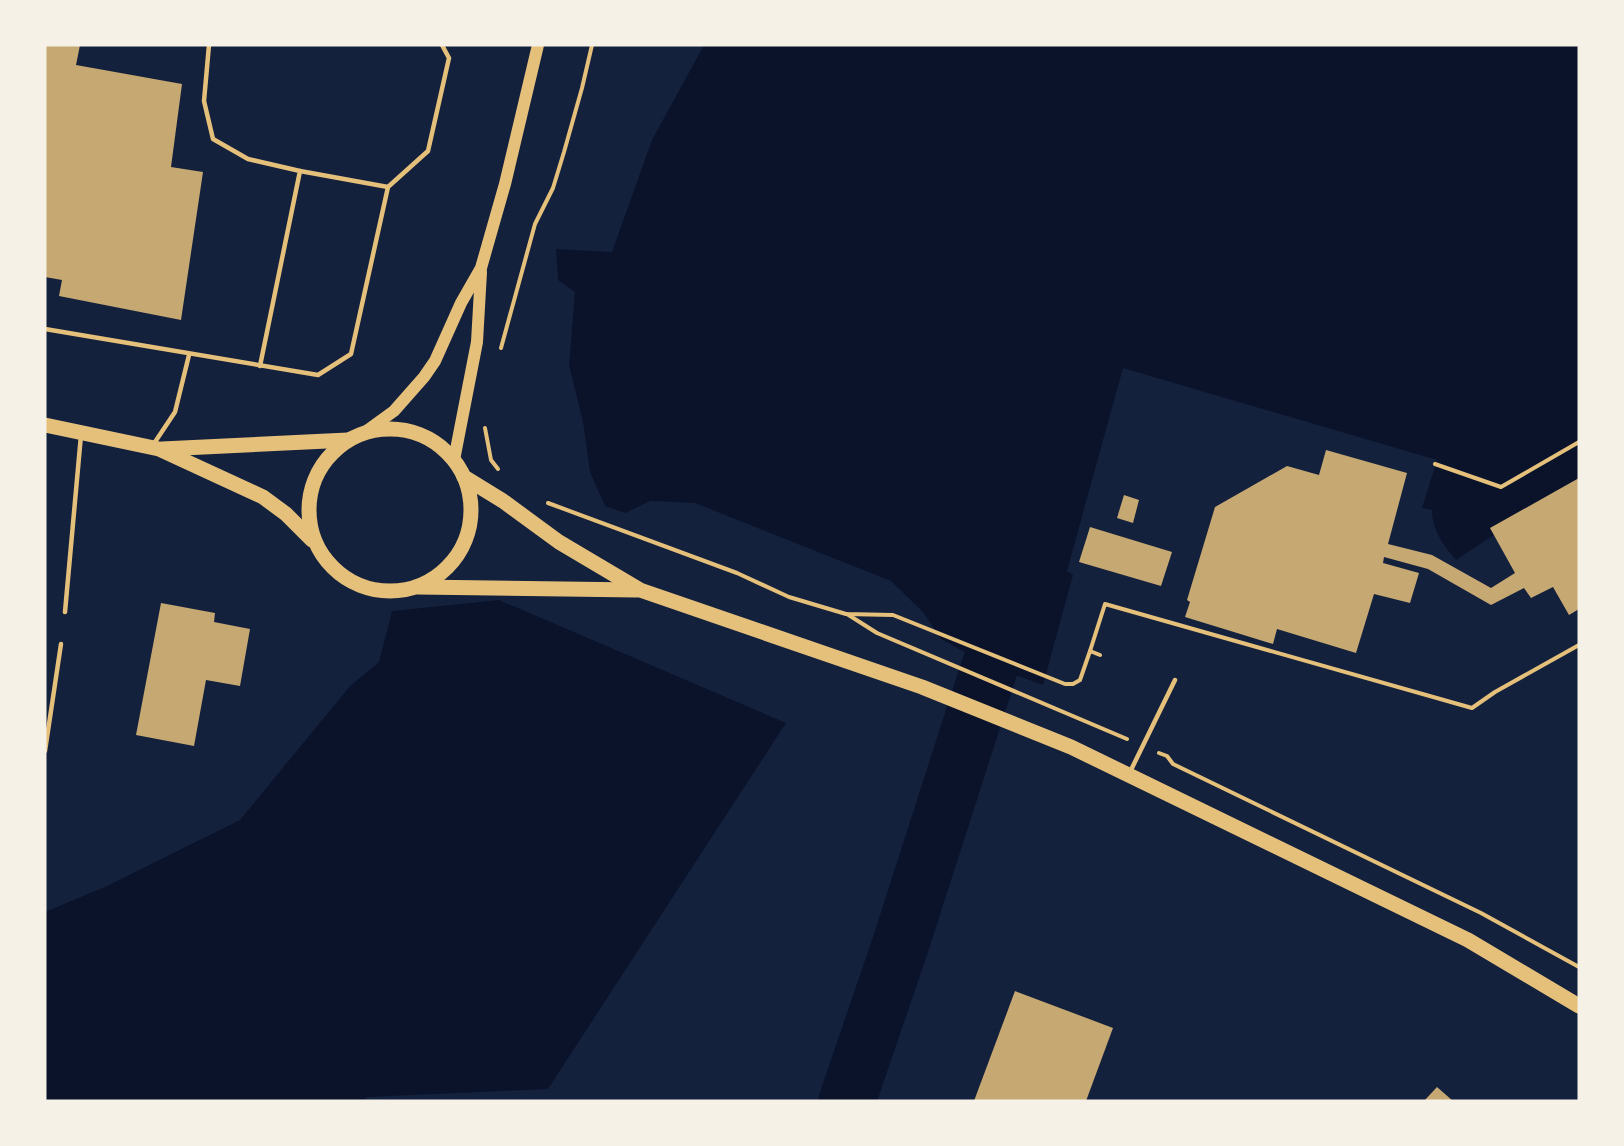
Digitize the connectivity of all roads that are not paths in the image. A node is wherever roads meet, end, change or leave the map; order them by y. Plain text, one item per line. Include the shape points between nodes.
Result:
1 (209, 45) edge
2 (442, 45) edge
3 (538, 45) edge
4 (300, 171) junction
5 (388, 187) junction
6 (481, 268) junction
7 (45, 329) edge
8 (189, 355) junction
9 (260, 366) junction
10 (45, 425) edge
11 (81, 432) junction
12 (365, 432) junction
13 (348, 440) junction
14 (155, 448) junction
15 (454, 460) junction
16 (464, 477) junction
17 (315, 543) junction
18 (414, 587) junction
19 (640, 590) junction
20 (65, 612) dead end
21 (61, 644) dead end
22 (1175, 680) dead end
23 (45, 751) edge
24 (1129, 775) junction
25 (1579, 1006) edge

1 - 4 lane via 204,101 213,139 248,159
2 - 5 lane via 449,58 428,151
3 - 6 main road
4 - 5 lane
4 - 9 lane
5 - 9 lane via 351,354 318,375
6 - 12 main road via 424,377 394,411
6 - 15 main road via 477,342
7 - 8 lane
8 - 9 lane
8 - 14 lane via 175,412
10 - 11 main road
11 - 14 main road
11 - 20 lane
12 - 13 main road
12 - 15 main road via 405,430 440,446
13 - 14 main road
13 - 17 main road via 332,452 312,485 308,505
14 - 17 main road via 263,497
15 - 16 main road
16 - 18 main road via 471,515 459,552 432,579
16 - 19 main road via 559,542
17 - 18 main road via 339,574 356,584 375,590
18 - 19 main road
19 - 24 main road via 922,687 1071,747
21 - 23 lane
22 - 24 lane
24 - 25 main road via 1468,940

